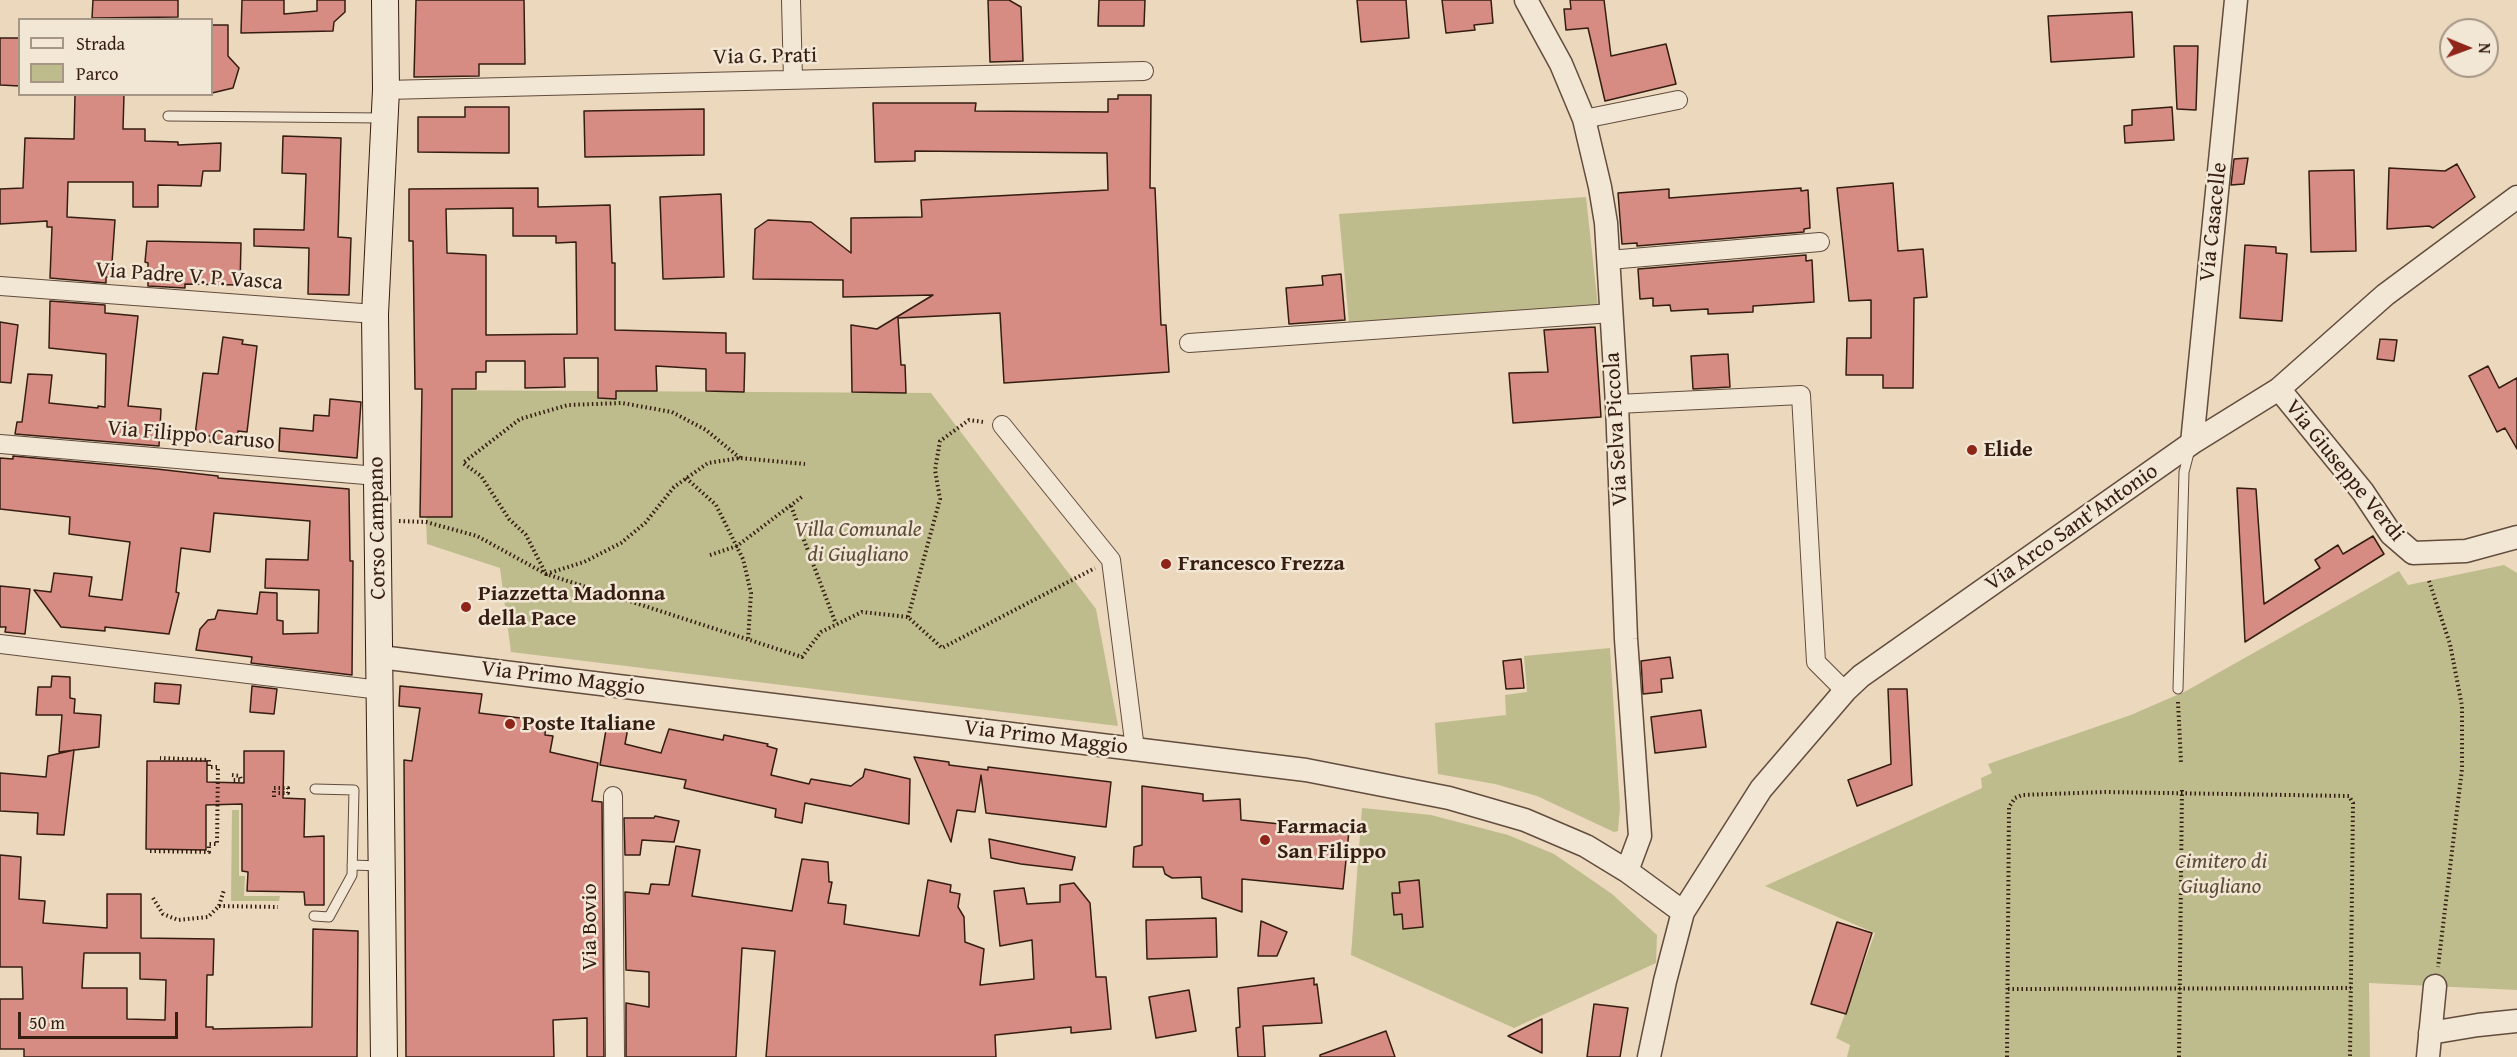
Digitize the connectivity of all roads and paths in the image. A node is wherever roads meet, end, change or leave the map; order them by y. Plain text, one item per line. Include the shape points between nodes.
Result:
1 (385, 0) edge
2 (791, 0) edge
3 (1526, 0) edge
4 (2236, 0) edge
5 (1144, 71) dead end
6 (793, 80) junction
7 (386, 90) junction
8 (1678, 100) dead end
9 (168, 116) dead end
10 (385, 118) junction
11 (1584, 119) junction
12 (2517, 197) edge
13 (1820, 242) dead end
14 (1609, 260) junction
15 (0, 286) edge
16 (1612, 313) junction
17 (375, 314) junction
18 (1189, 343) dead end
19 (2279, 389) junction
20 (1617, 404) junction
21 (1002, 425) joint
22 (2192, 443) junction
23 (0, 444) edge
24 (740, 458) junction
25 (805, 464) dead end
26 (377, 476) junction
27 (686, 478) junction
28 (803, 496) dead end
29 (791, 506) junction
30 (378, 520) junction
31 (2517, 537) edge
32 (737, 546) junction
33 (710, 555) dead end
34 (1111, 560) junction
35 (546, 574) junction
36 (2429, 581) dead end
37 (908, 617) junction
38 (836, 624) junction
39 (748, 640) junction
40 (0, 644) edge
41 (380, 657) junction
42 (2178, 689) joint
43 (380, 690) junction
44 (1845, 690) junction
45 (1135, 749) junction
46 (160, 758) dead end
47 (2181, 762) dead end
48 (2181, 788) dead end
49 (315, 789) dead end
50 (2181, 794) junction
51 (613, 796) dead end
52 (150, 851) dead end
53 (352, 865) junction
54 (382, 866) junction
55 (1627, 871) junction
56 (224, 890) dead end
57 (153, 897) dead end
58 (219, 906) junction
59 (278, 907) dead end
60 (1683, 912) junction
61 (314, 916) dead end
62 (2435, 986) joint
63 (2180, 988) junction
64 (2351, 988) junction
65 (2008, 989) junction
66 (2517, 1021) edge
67 (2430, 1034) junction
68 (384, 1057) edge
69 (615, 1057) edge
70 (1649, 1057) edge
71 (2007, 1057) edge
72 (2180, 1057) edge
73 (2350, 1057) edge
74 (2428, 1057) edge

1 - 7 main road, Corso Campano
2 - 6 street
3 - 11 street, Via Selva Piccola via 1561,64
4 - 22 street, Via Casacelle
5 - 6 street, Via G. Prati
6 - 7 street, Via G. Prati
7 - 10 main road, Corso Campano
8 - 11 street
9 - 10 lane
10 - 17 main road, Corso Campano
11 - 14 street, Via Selva Piccola via 1600,187
12 - 19 street, Via Arco Sant'Antonio via 2385,295
13 - 14 street
14 - 16 street, Via Selva Piccola
15 - 17 street, Via Padre V. P. Vasca
16 - 18 street
16 - 20 street, Via Selva Piccola
17 - 26 main road, Corso Campano
19 - 22 street, Via Arco Sant'Antonio
19 - 31 street, Via Giuseppe Verdi via 2363,492 2391,534 2413,553 2466,551
20 - 44 street via 1801,395 1816,662
20 - 55 street, Via Selva Piccola via 1626,639 1640,836
21 - 34 street
21 - 37 path via 969,420 940,441 935,470 940,499
22 - 42 lane via 2184,472
22 - 44 street, Via Arco Sant'Antonio
23 - 26 street, Via Filippo Caruso
24 - 25 path
24 - 27 path via 708,463
24 - 35 path via 706,430 672,412 622,404 568,405 520,419 463,463 481,476 509,519 526,535
26 - 30 main road, Corso Campano
27 - 32 path via 716,505
27 - 35 path via 621,543 584,562
28 - 29 path
29 - 32 path
29 - 38 path
30 - 35 path via 426,522 477,536
30 - 41 main road, Corso Campano
32 - 33 path
32 - 39 path via 751,593
34 - 37 path via 942,648
34 - 45 street
35 - 39 path
36 - 62 path via 2450,644 2462,706 2462,769
37 - 38 path via 862,612
38 - 39 path via 821,632 802,657
40 - 43 street
41 - 43 main road, Corso Campano
41 - 45 street, Via Primo Maggio
42 - 47 path
43 - 54 main road, Corso Campano
44 - 60 street, Via Arco Sant'Antonio via 1761,789
45 - 55 street, Via Primo Maggio via 1306,770 1449,798 1525,820 1586,846
46 - 52 path via 209,760 209,767 218,767 217,844 209,844 209,852
48 - 50 path
49 - 53 lane via 354,790
50 - 63 path
50 - 64 path via 2349,796 2353,803
50 - 65 path via 2105,792 2014,798 2009,807
51 - 69 street, Via Bovio
53 - 54 lane
53 - 61 lane via 352,875 329,916
54 - 68 main road, Corso Campano
55 - 60 street, Via Primo Maggio
56 - 58 path
57 - 58 path via 163,914 178,920 208,917
58 - 59 path
60 - 70 street, Via Arco Sant'Antonio
62 - 67 street
63 - 64 path
63 - 65 path
63 - 72 path
64 - 73 path
65 - 71 path
66 - 67 street
67 - 74 street

